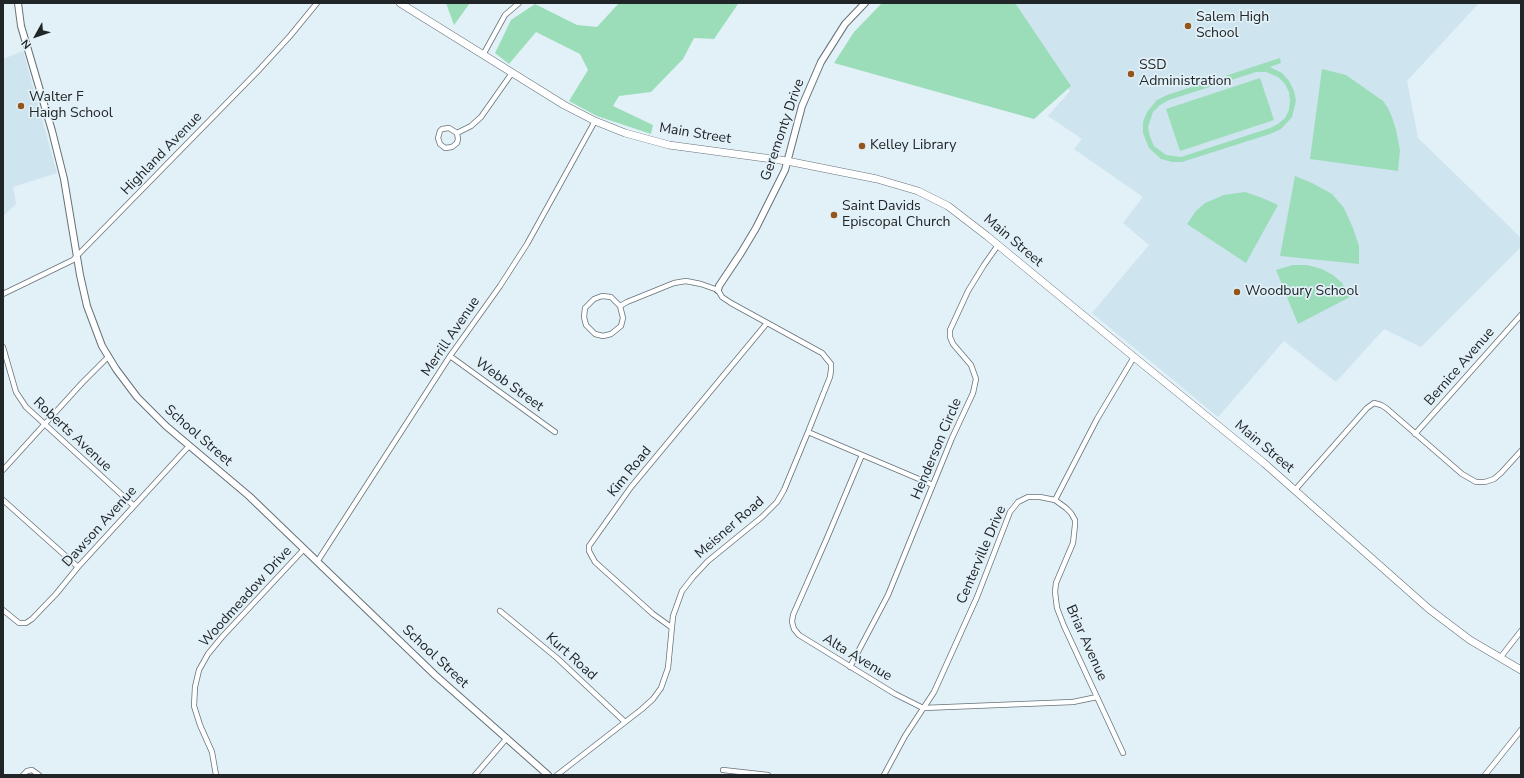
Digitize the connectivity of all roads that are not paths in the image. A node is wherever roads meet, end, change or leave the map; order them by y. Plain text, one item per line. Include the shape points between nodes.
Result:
1 (18, 3) edge
2 (317, 3) edge
3 (400, 3) edge
4 (519, 3) edge
5 (865, 3) edge
6 (483, 54) junction
7 (512, 73) junction
8 (595, 121) junction
9 (457, 133) junction
10 (787, 161) junction
11 (998, 245) junction
12 (77, 256) junction
13 (718, 290) junction
14 (3, 294) edge
15 (620, 306) junction
16 (1521, 315) edge
17 (767, 323) junction
18 (3, 347) edge
19 (450, 356) junction
20 (108, 357) junction
21 (1134, 357) junction
22 (44, 425) junction
23 (555, 432) dead end
24 (808, 432) junction
25 (1415, 434) junction
26 (189, 446) junction
27 (1521, 451) edge
28 (862, 455) junction
29 (3, 470) edge
30 (934, 485) junction
31 (1295, 490) junction
32 (3, 500) edge
33 (1055, 500) junction
34 (134, 506) junction
35 (304, 549) junction
36 (317, 562) junction
37 (78, 567) junction
38 (3, 610) edge
39 (500, 611) dead end
40 (671, 627) junction
41 (1521, 631) edge
42 (1500, 658) junction
43 (850, 667) junction
44 (1521, 670) edge
45 (1097, 697) junction
46 (924, 708) junction
47 (625, 722) junction
48 (1521, 730) edge
49 (507, 738) junction
50 (1123, 753) dead end
51 (723, 770) dead end
52 (24, 775) edge
53 (38, 775) edge
54 (216, 775) edge
55 (475, 775) edge
56 (548, 775) edge
57 (557, 775) edge
58 (768, 775) edge
59 (884, 775) edge
60 (1485, 775) edge

1 - 12 street, School Street via 26,42 64,179
2 - 12 street, Highland Avenue via 273,56
3 - 6 main road, Main Street
4 - 6 street via 502,19
5 - 10 street, Geremonty Drive via 845,24 820,62 802,106
6 - 7 main road, Main Street
7 - 8 main road, Main Street
7 - 9 street via 482,117
8 - 10 main road, Main Street via 643,139 669,145
8 - 19 street, Merrill Avenue via 527,244
9 - 9 street via 448,128 442,129 438,138 440,144 445,148 452,147 457,143
10 - 11 main road, Main Street via 877,179 918,191 948,206
10 - 13 street, Geremonty Drive via 756,228
11 - 21 main road, Main Street
11 - 30 street, Henderson Circle via 968,291 950,330 953,344 971,365 976,379 973,393
12 - 14 street, Highland Avenue via 70,262
12 - 20 street, School Street via 89,312
13 - 15 street via 693,282 674,283 638,296
13 - 17 street, Meisner Road via 722,297
15 - 15 street via 622,322 618,330 611,334 595,334 586,325 585,308 594,299 602,296 611,298
16 - 25 street, Bernice Avenue
17 - 24 street, Meisner Road via 822,353 830,364 830,377
17 - 40 street, Kim Road via 631,487 590,546 589,551 595,562
18 - 22 street, Roberts Avenue via 18,395 28,410
19 - 23 street, Webb Street
19 - 36 street, Merrill Avenue
20 - 22 street
20 - 26 street, School Street via 146,407
21 - 31 main road, Main Street
21 - 33 street via 1097,419
22 - 29 street
22 - 34 street, Roberts Avenue
24 - 28 street
24 - 40 street, Meisner Road via 777,502 708,561 686,584 675,608
25 - 27 street via 1462,474 1476,482 1494,479
25 - 31 street via 1383,406 1372,404
26 - 34 street, Dawson Avenue
26 - 35 street, School Street via 249,496
28 - 30 street
28 - 43 street, Alta Avenue via 798,602 792,622 798,635
30 - 43 street, Henderson Circle via 888,595
31 - 42 main road, Main Street via 1424,605 1458,632
32 - 37 street
33 - 45 street, Briar Avenue via 1071,513 1075,520 1073,543 1056,583 1056,603
33 - 46 street, Centerville Drive via 1028,497 1018,502 1010,512 972,609
34 - 37 street, Dawson Avenue
35 - 36 street, School Street
35 - 54 street, Woodmeadow Drive via 218,641 199,670 194,706 212,752
36 - 49 street, School Street via 436,675
37 - 38 street, Dawson Avenue via 56,594 26,623 16,621
39 - 47 street, Kurt Road via 557,658
40 - 47 street, Meisner Road via 668,668 661,688 653,699
41 - 42 street
42 - 44 main road, Main Street
43 - 46 street, Alta Avenue
45 - 46 street, Alta Avenue via 1072,702
45 - 50 street, Briar Avenue
46 - 59 street, Centerville Drive
47 - 57 street, Meisner Road
48 - 60 street
49 - 55 street
49 - 56 street, School Street
51 - 58 street
52 - 53 street via 32,770

